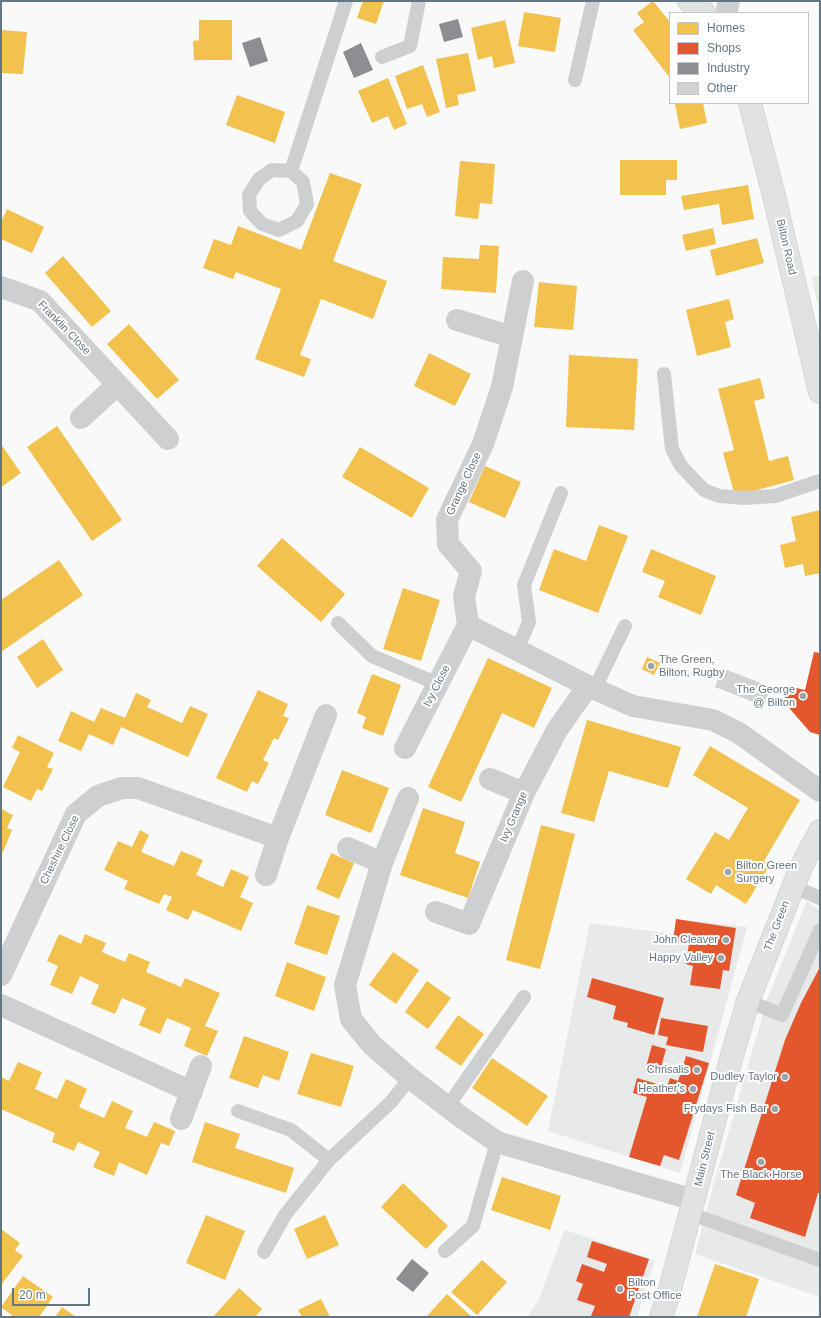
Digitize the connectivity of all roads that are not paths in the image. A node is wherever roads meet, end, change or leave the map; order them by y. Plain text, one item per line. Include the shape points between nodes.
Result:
1 (346, 1) edge
2 (419, 1) edge
3 (593, 1) edge
4 (689, 1) edge
5 (729, 1) edge
6 (703, 12) edge
7 (726, 12) edge
8 (382, 57) dead end
9 (575, 80) dead end
10 (750, 104) edge
11 (291, 171) junction
12 (523, 281) dead end
13 (1, 287) edge
14 (457, 320) dead end
15 (512, 337) junction
16 (664, 374) dead end
17 (117, 385) junction
18 (820, 392) edge
19 (81, 418) dead end
20 (168, 439) dead end
21 (820, 481) edge
22 (561, 492) dead end
23 (338, 624) dead end
24 (468, 625) junction
25 (626, 626) dead end
26 (517, 650) junction
27 (438, 684) junction
28 (591, 688) junction
29 (326, 715) dead end
30 (405, 748) dead end
31 (490, 779) dead end
32 (820, 791) edge
33 (524, 793) junction
34 (408, 798) dead end
35 (820, 831) edge
36 (278, 838) junction
37 (348, 848) dead end
38 (382, 863) junction
39 (266, 875) dead end
40 (792, 886) junction
41 (820, 898) edge
42 (436, 912) dead end
43 (820, 930) edge
44 (1, 975) edge
45 (524, 997) dead end
46 (748, 1000) junction
47 (1, 1005) edge
48 (201, 1066) dead end
49 (410, 1078) junction
50 (192, 1092) junction
51 (448, 1106) junction
52 (238, 1111) dead end
53 (181, 1119) dead end
54 (497, 1142) junction
55 (329, 1160) junction
56 (693, 1207) junction
57 (445, 1251) dead end
58 (264, 1252) dead end
59 (820, 1260) edge
60 (661, 1317) edge

1 - 11 lane
2 - 8 lane via 410,46
3 - 9 lane
4 - 6 main road
5 - 7 street
10 - 18 main road, Bilton Road
11 - 11 lane via 303,182 307,204 304,210 297,222 279,230 262,224 250,211 249,195 259,179 272,170
12 - 15 street, Grange Close
13 - 17 street, Franklin Close via 40,301
14 - 15 street
15 - 24 street, Grange Close via 502,387 483,444 447,520 448,544 471,571 464,596
16 - 21 lane via 672,449 681,466 704,490 719,496 775,496
17 - 19 street
17 - 20 street, Franklin Close
22 - 26 lane via 524,585 528,622
23 - 27 lane via 372,656
24 - 26 street
24 - 27 street, Ivy Close
25 - 28 lane
26 - 28 street
27 - 30 street, Ivy Close
28 - 32 street via 633,706 713,720 739,733
28 - 33 street, Ivy Grange via 557,730
29 - 36 street
31 - 33 street
33 - 42 street, Ivy Grange via 469,924
34 - 38 street
35 - 40 main road, The Green
36 - 39 street
36 - 44 street, Cheshire Close via 138,788 122,788 98,796 76,814
37 - 38 street
38 - 49 street via 345,984 351,1019 372,1045
40 - 41 lane
40 - 46 main road, The Green
43 - 46 lane via 782,1015
45 - 51 lane
46 - 56 main road, Main Street
47 - 50 street
48 - 50 street
49 - 51 street
49 - 55 lane via 391,1102
50 - 53 street
51 - 54 street
52 - 55 lane via 291,1130
54 - 56 street
54 - 57 lane via 473,1226
55 - 58 lane via 285,1215
56 - 59 lane
56 - 60 main road, Main Street

